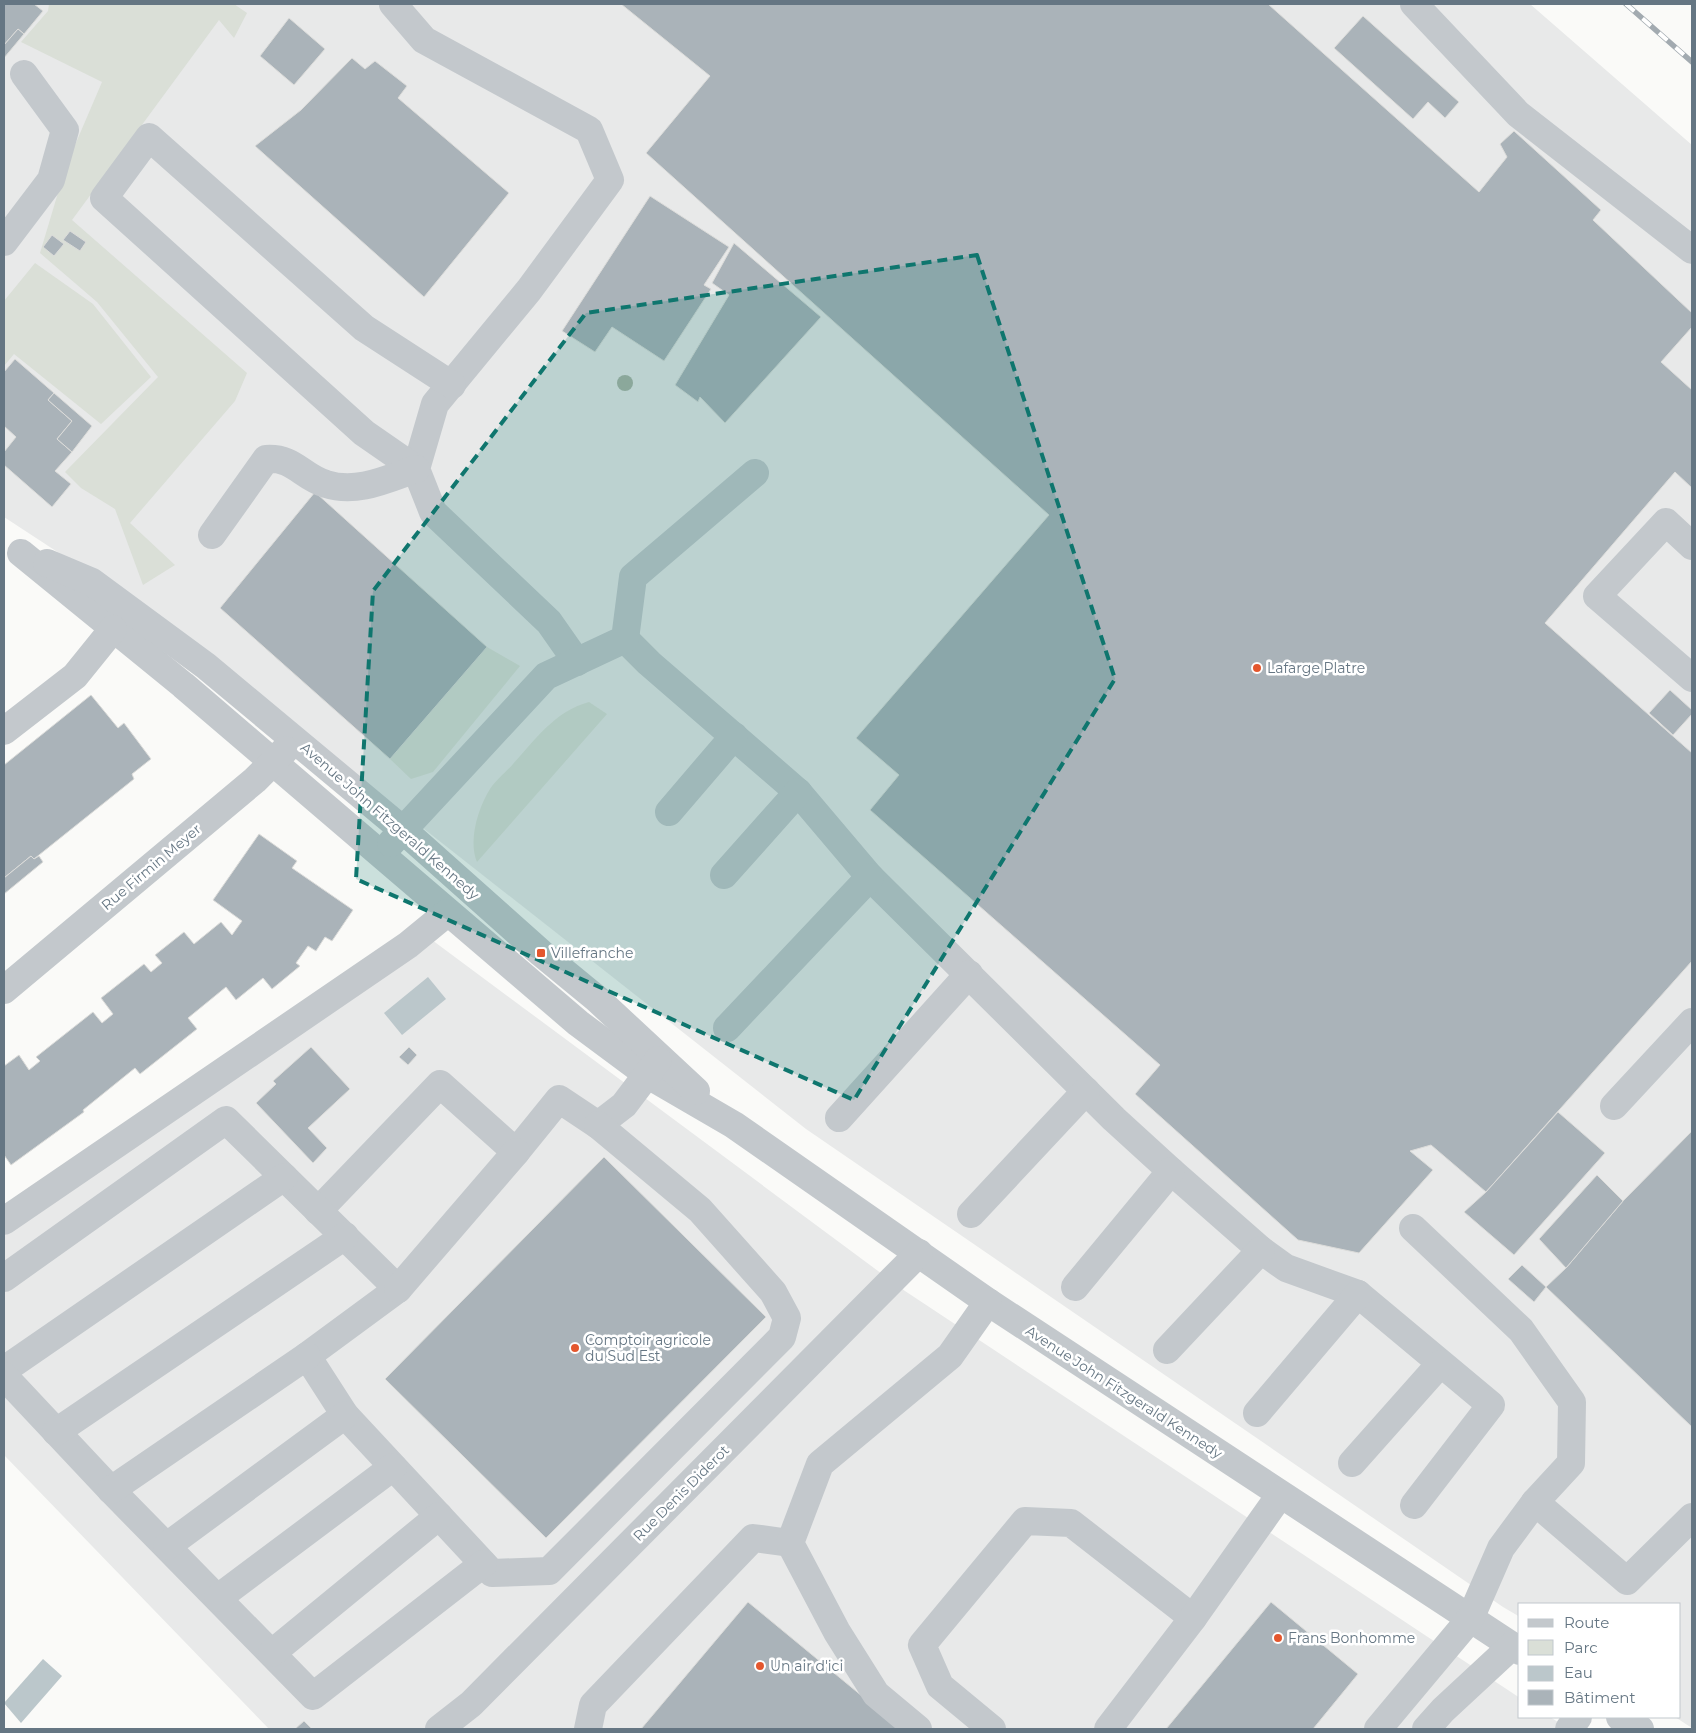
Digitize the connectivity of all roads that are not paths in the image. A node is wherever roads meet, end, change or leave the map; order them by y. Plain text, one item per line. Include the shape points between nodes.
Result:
1 (394, 4) edge
2 (1414, 4) edge
3 (24, 74) dead end
4 (4, 242) edge
5 (1692, 250) edge
6 (452, 385) junction
7 (416, 469) junction
8 (755, 473) dead end
9 (212, 535) dead end
10 (1692, 546) edge
11 (12, 549) edge
12 (113, 629) junction
13 (625, 639) junction
14 (577, 662) junction
15 (1692, 678) edge
16 (4, 731) edge
17 (734, 736) junction
18 (295, 740) junction
19 (273, 763) junction
20 (798, 792) junction
21 (669, 812) dead end
22 (403, 830) junction
23 (380, 855) junction
24 (724, 875) dead end
25 (870, 877) junction
26 (447, 913) junction
27 (969, 974) junction
28 (4, 990) edge
29 (1692, 1022) edge
30 (727, 1028) dead end
31 (654, 1066) junction
32 (1086, 1091) junction
33 (1614, 1106) dead end
34 (839, 1118) dead end
35 (598, 1125) junction
36 (516, 1152) junction
37 (1171, 1171) junction
38 (284, 1177) junction
39 (318, 1210) junction
40 (971, 1214) dead end
41 (4, 1221) edge
42 (1413, 1228) dead end
43 (345, 1236) junction
44 (1261, 1250) junction
45 (919, 1253) junction
46 (4, 1278) edge
47 (1075, 1287) dead end
48 (398, 1289) junction
49 (1358, 1294) junction
50 (988, 1302) junction
51 (1167, 1350) dead end
52 (307, 1356) junction
53 (1440, 1364) junction
54 (4, 1370) edge
55 (4, 1376) edge
56 (1257, 1413) dead end
57 (345, 1415) junction
58 (56, 1432) junction
59 (1352, 1463) dead end
60 (394, 1467) junction
61 (111, 1490) junction
62 (1280, 1495) junction
63 (1535, 1502) junction
64 (1414, 1505) dead end
65 (438, 1516) junction
66 (1692, 1516) edge
67 (790, 1543) junction
68 (167, 1546) junction
69 (483, 1564) junction
70 (218, 1598) junction
71 (1193, 1618) junction
72 (1470, 1619) junction
73 (1516, 1648) edge
74 (272, 1653) junction
75 (1577, 1718) edge
76 (1622, 1718) edge
77 (1117, 1726) edge
78 (439, 1729) edge
79 (588, 1729) edge
80 (918, 1729) edge
81 (992, 1729) edge
82 (1378, 1729) edge
83 (1426, 1729) edge
84 (1569, 1729) edge
85 (1640, 1729) edge

1 - 6 street via 424,40 588,130 610,180 529,290
2 - 5 street via 1518,114
3 - 4 street via 65,130 51,180
6 - 7 street via 435,404
6 - 7 street via 364,328 149,137 104,198 364,433
7 - 9 street via 356,489 325,484 280,458 266,459
7 - 14 street via 433,512 549,622
8 - 13 street via 633,577
10 - 15 street via 1666,522 1597,596
11 - 12 street, Avenue John Fitzgerald Kennedy
11 - 18 street, Avenue John Fitzgerald Kennedy via 92,582 206,666
12 - 16 street via 75,676
12 - 19 street, Avenue John Fitzgerald Kennedy
13 - 14 street
13 - 17 street
14 - 22 street via 546,676
17 - 20 street
17 - 21 street
18 - 19 street, Rue Firmin Meyer
18 - 22 street, Avenue John Fitzgerald Kennedy
19 - 23 street, Avenue John Fitzgerald Kennedy
19 - 28 street, Rue Firmin Meyer
20 - 24 street
20 - 25 street
22 - 23 street
22 - 31 street, Avenue John Fitzgerald Kennedy
23 - 26 street, Avenue John Fitzgerald Kennedy
25 - 27 street
25 - 30 street
26 - 31 street, Avenue John Fitzgerald Kennedy via 578,1023
26 - 41 street via 408,945
27 - 32 street
27 - 34 street
29 - 33 street
31 - 35 street via 624,1105
31 - 45 street, Avenue John Fitzgerald Kennedy
32 - 37 street
32 - 40 street
35 - 36 street via 559,1099
35 - 69 street via 700,1210 773,1292 787,1318 782,1338 549,1571 492,1573
36 - 39 street via 440,1084
36 - 48 street
37 - 44 street
37 - 47 street
38 - 39 street
38 - 46 street via 226,1120
38 - 54 street
39 - 43 street
42 - 63 street via 1521,1330 1572,1402 1571,1463
43 - 48 street
43 - 58 street
44 - 49 street via 1286,1268
44 - 51 street
45 - 50 street, Avenue John Fitzgerald Kennedy
45 - 78 street, Rue Denis Diderot via 471,1704
48 - 52 street
49 - 53 street
49 - 56 street
50 - 62 street, Avenue John Fitzgerald Kennedy
50 - 67 street via 950,1356 820,1464
52 - 57 street
52 - 61 street
53 - 59 street
53 - 64 street via 1490,1405
55 - 58 street
57 - 60 street
57 - 68 street
58 - 61 street
60 - 65 street
60 - 70 street
61 - 68 street
62 - 71 street
62 - 72 street, Avenue John Fitzgerald Kennedy
63 - 66 street via 1627,1581
63 - 72 street via 1501,1548
65 - 69 street
65 - 74 street
67 - 79 street via 752,1538 593,1705
67 - 80 street via 837,1632 876,1694
68 - 70 street
69 - 74 street via 313,1696
70 - 74 street
71 - 77 street
71 - 81 street via 1071,1523 1025,1522 922,1645 940,1686
72 - 73 street, Avenue John Fitzgerald Kennedy
72 - 82 street
73 - 83 street
75 - 84 street
76 - 85 street

